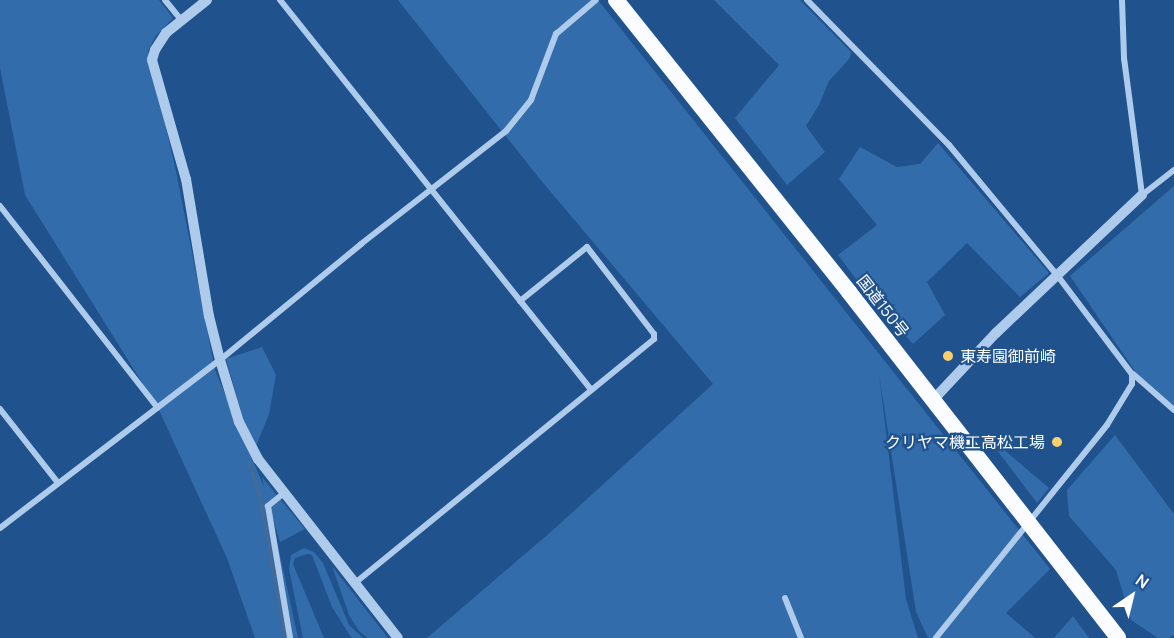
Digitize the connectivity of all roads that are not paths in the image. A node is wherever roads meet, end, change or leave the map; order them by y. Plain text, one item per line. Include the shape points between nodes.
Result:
1 (165, 0) edge
2 (207, 0) edge
3 (280, 0) edge
4 (596, 0) edge
5 (616, 0) edge
6 (807, 0) edge
7 (1122, 0) edge
8 (181, 20) junction
9 (1174, 170) edge
10 (431, 189) junction
11 (1142, 195) junction
12 (0, 207) edge
13 (1057, 275) junction
14 (520, 301) junction
15 (220, 360) junction
16 (1132, 374) junction
17 (591, 390) junction
18 (933, 400) junction
19 (158, 408) junction
20 (0, 409) edge
21 (1174, 410) edge
22 (58, 483) junction
23 (284, 494) junction
24 (1028, 523) junction
25 (0, 528) edge
26 (355, 583) junction
27 (785, 598) dead end
28 (290, 638) edge
29 (398, 638) edge
30 (801, 638) edge
31 (936, 638) edge
32 (1118, 638) edge

1 - 8 street
2 - 8 street
3 - 10 street
4 - 10 street via 556,34 521,116
5 - 18 highway, 国道150号
6 - 13 street via 949,146
7 - 11 street via 1124,58
8 - 15 street via 154,50 153,71 186,179
9 - 11 street
10 - 14 street
10 - 15 street
11 - 13 street
12 - 19 street
13 - 16 street
13 - 18 street
14 - 17 street
14 - 17 street via 587,247 654,334 654,339
15 - 19 street
15 - 23 street via 247,440
16 - 21 street
16 - 24 street via 1132,384 1107,425
17 - 26 street
18 - 24 highway, 国道150号
19 - 22 street
20 - 22 street
22 - 25 street
23 - 26 street
23 - 28 street via 268,506
24 - 31 street
24 - 32 highway, 国道150号
26 - 29 street
27 - 30 street

